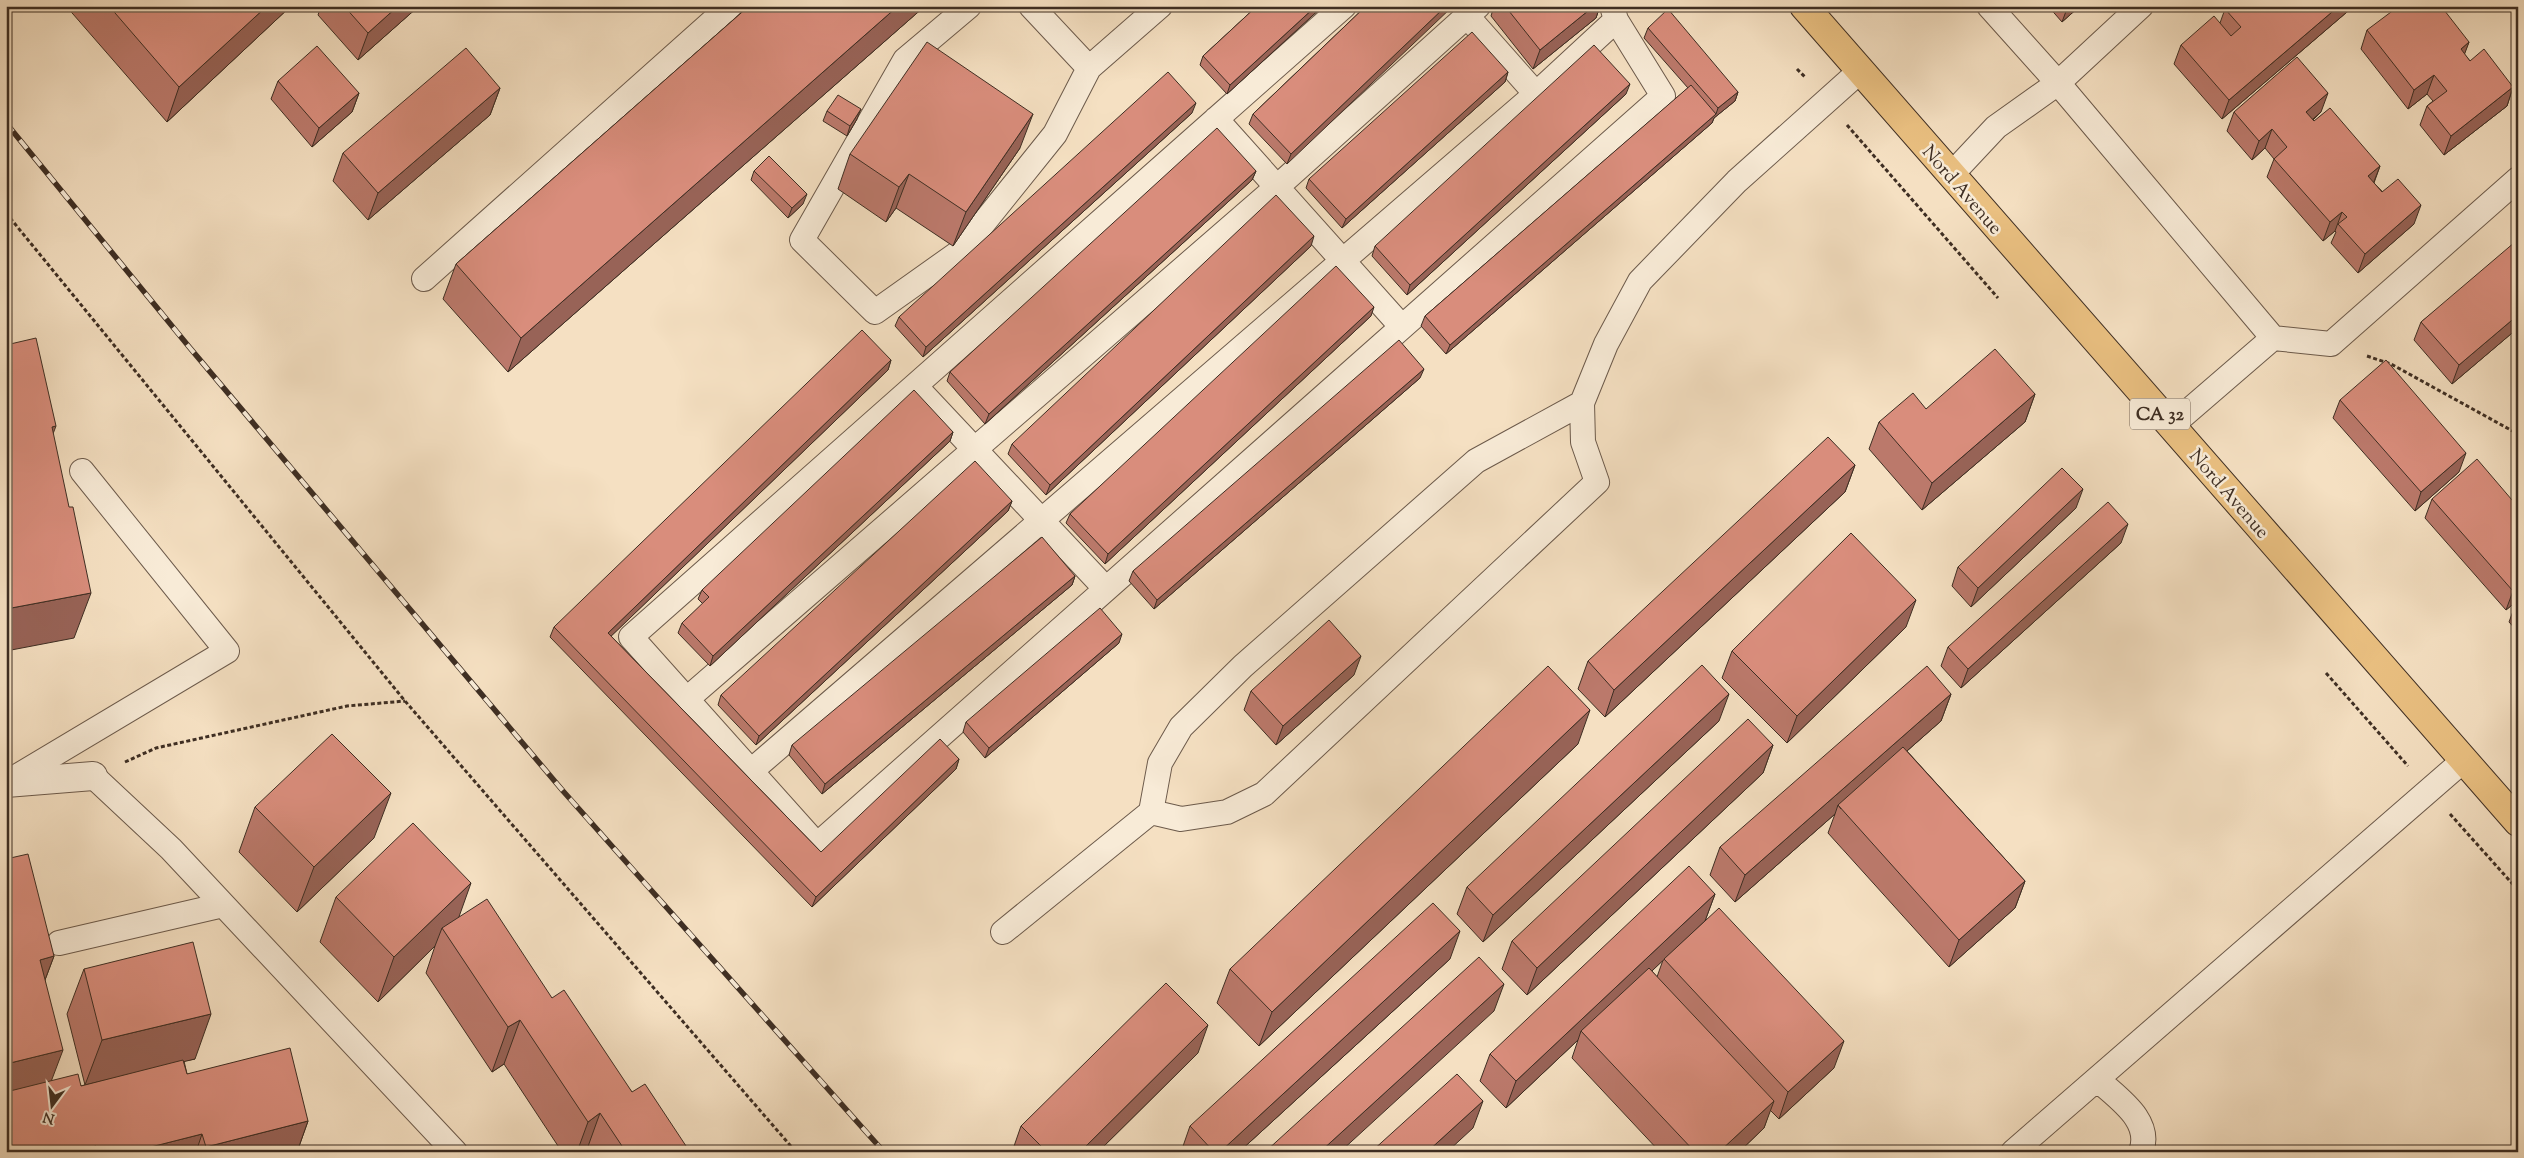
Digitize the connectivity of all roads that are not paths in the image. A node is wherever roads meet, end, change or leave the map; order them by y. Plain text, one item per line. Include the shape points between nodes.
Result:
1 (730, 6) edge
2 (969, 6) edge
3 (1031, 6) edge
4 (1160, 6) edge
5 (1344, 6) edge
6 (1804, 6) edge
7 (1989, 6) edge
8 (2141, 6) edge
9 (1473, 11) edge
10 (1614, 13) edge
11 (1090, 68) junction
12 (1860, 71) junction
13 (2058, 83) junction
14 (1536, 94) junction
15 (1216, 119) junction
16 (1951, 175) junction
17 (2518, 179) edge
18 (1277, 187) junction
19 (1343, 261) junction
20 (424, 279) dead end
21 (1402, 327) junction
22 (2273, 338) junction
23 (915, 386) junction
24 (1582, 403) junction
25 (2171, 426) junction
26 (974, 449) junction
27 (82, 471) dead end
28 (1041, 521) junction
29 (1106, 589) junction
30 (687, 699) junction
31 (2464, 760) junction
32 (751, 771) junction
33 (93, 776) joint
34 (6, 783) edge
35 (1150, 812) junction
36 (2518, 822) edge
37 (223, 905) junction
38 (1003, 932) dead end
39 (59, 943) dead end
40 (2097, 1079) junction
41 (455, 1152) edge
42 (2013, 1152) edge
43 (2141, 1152) edge

1 - 20 lane
2 - 11 lane via 905,60 802,240 875,312 961,251 1055,134
3 - 11 lane
4 - 11 lane
5 - 15 lane
6 - 12 main road, Nord Avenue / CA 32
7 - 13 lane
8 - 13 lane
9 - 14 lane
9 - 18 lane
10 - 14 lane
10 - 21 lane via 1663,96
12 - 16 main road, Nord Avenue / CA 32
12 - 24 lane via 1737,181 1640,281 1606,344
13 - 16 lane via 1996,127
13 - 22 lane
14 - 19 lane
15 - 18 lane
15 - 23 lane
16 - 25 main road, Nord Avenue / CA 32
17 - 22 lane via 2331,344
18 - 19 lane
18 - 26 lane
19 - 21 lane
19 - 28 lane
21 - 29 lane
22 - 25 lane
23 - 26 lane
23 - 30 lane via 631,637
24 - 35 lane via 1476,462 1243,666 1181,726 1160,763
24 - 35 lane via 1583,442 1597,482 1583,496 1264,794 1228,812 1181,818
25 - 31 main road, Nord Avenue / CA 32
26 - 28 lane
26 - 30 lane
27 - 34 lane via 227,651
28 - 29 lane
28 - 32 lane
29 - 32 lane via 817,845
30 - 32 lane
31 - 36 main road, Nord Avenue / CA 32
31 - 40 lane
33 - 34 street
33 - 37 lane
35 - 38 lane
37 - 39 lane
37 - 41 lane
40 - 42 lane
40 - 43 lane via 2136,1116 2144,1131

